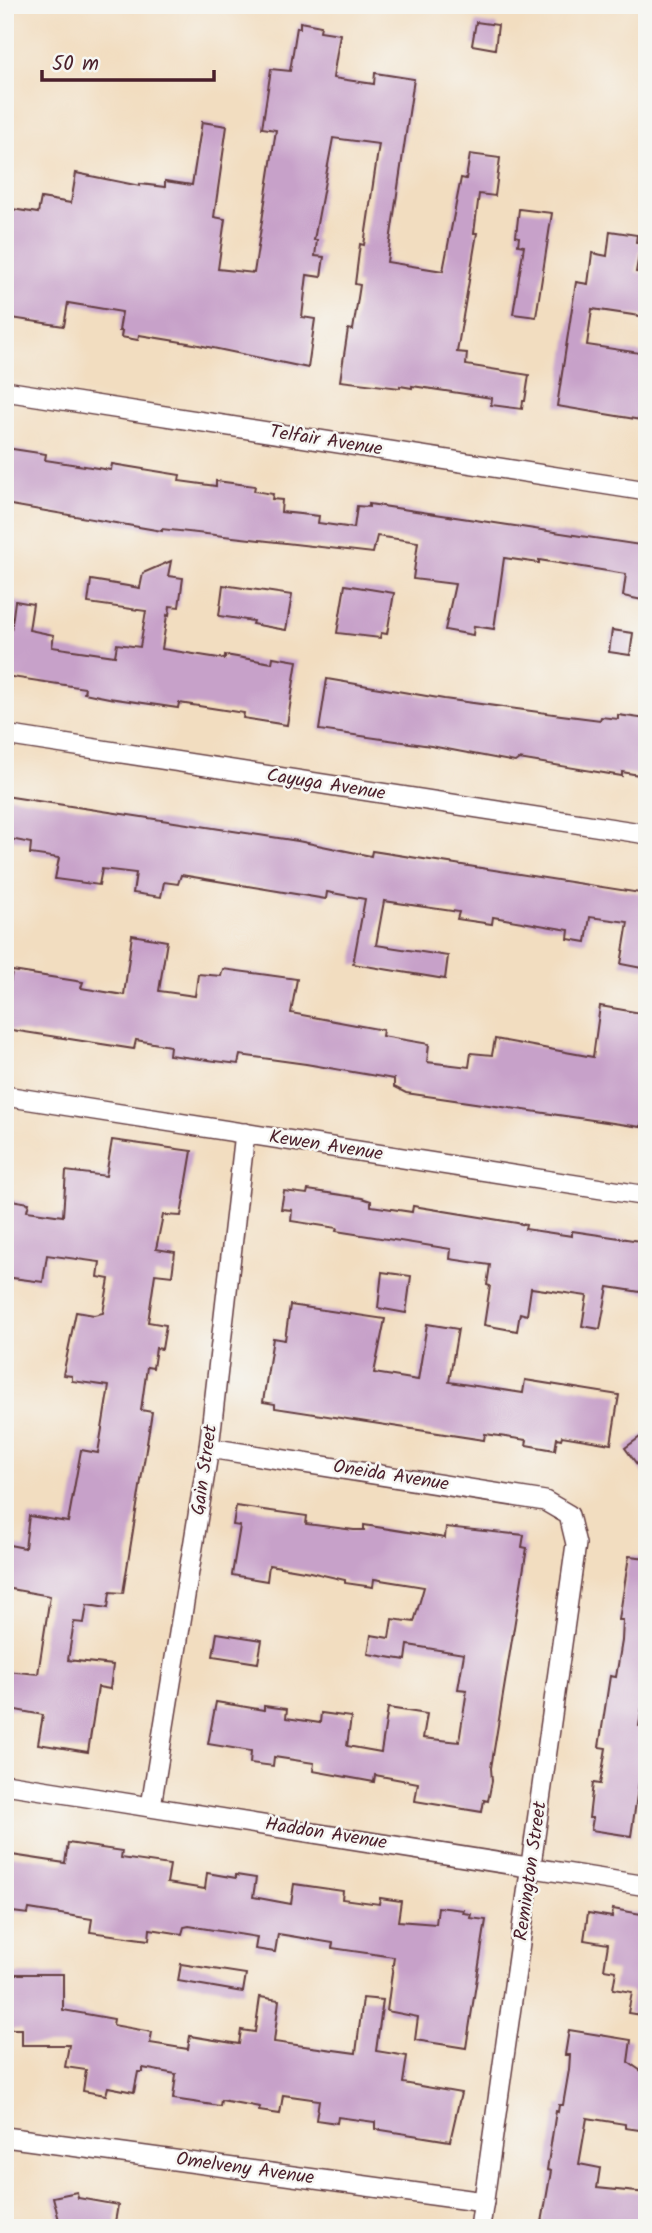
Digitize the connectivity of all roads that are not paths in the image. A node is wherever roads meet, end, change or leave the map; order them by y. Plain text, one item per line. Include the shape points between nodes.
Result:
1 (5, 391) edge
2 (647, 491) edge
3 (5, 735) edge
4 (647, 834) edge
5 (5, 1096) edge
6 (245, 1133) junction
7 (647, 1196) edge
8 (209, 1448) junction
9 (569, 1515) joint
10 (5, 1784) edge
11 (151, 1806) junction
12 (532, 1867) junction
13 (647, 1886) edge
14 (5, 2137) edge
15 (484, 2202) junction
16 (480, 2228) edge

1 - 2 street, Telfair Avenue
3 - 4 street, Cayuga Avenue
5 - 6 street, Kewen Avenue
6 - 7 street, Kewen Avenue
6 - 8 street, Gain Street
8 - 9 street, Oneida Avenue via 545,1501
8 - 11 street, Gain Street
9 - 12 street, Remington Street via 576,1544
10 - 11 street, Haddon Avenue
11 - 12 street, Haddon Avenue
12 - 13 street, Haddon Avenue
12 - 15 street, Remington Street
14 - 15 street, Omelveny Avenue
15 - 16 street, Remington Street

